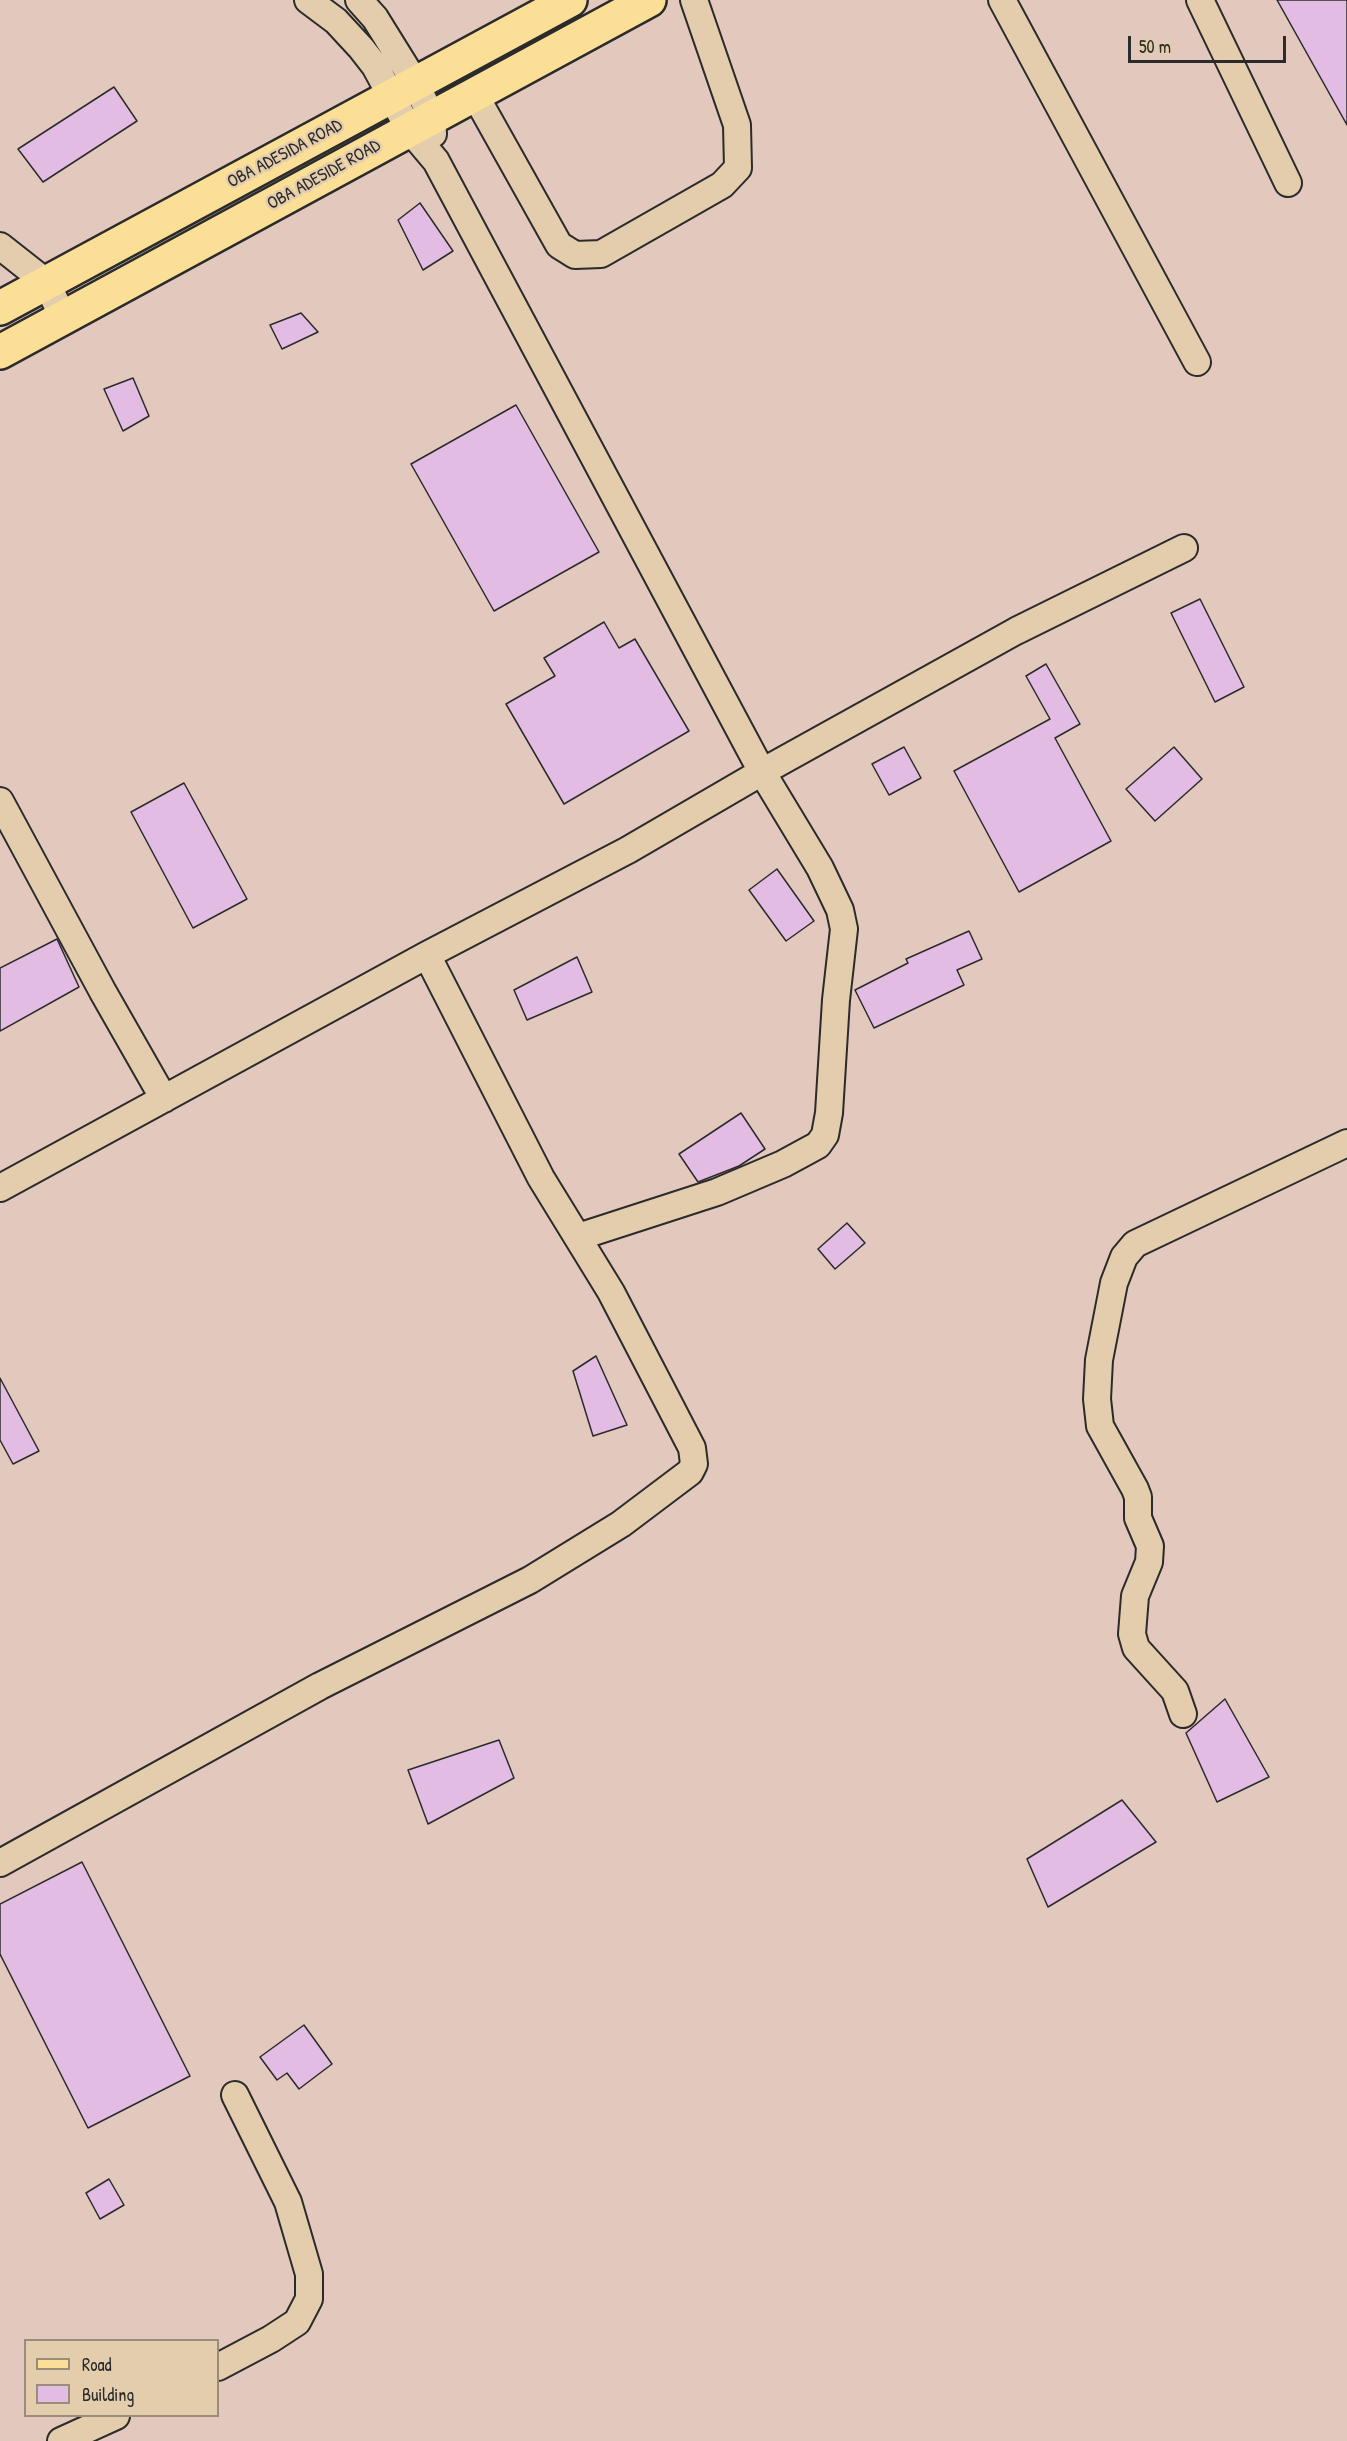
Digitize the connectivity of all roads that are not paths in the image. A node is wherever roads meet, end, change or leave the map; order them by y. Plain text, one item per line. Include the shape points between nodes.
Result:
1 (359, 0) edge
2 (649, 0) edge
3 (694, 0) edge
4 (1002, 0) edge
5 (1200, 0) edge
6 (322, 4) edge
7 (552, 4) edge
8 (404, 90) junction
9 (475, 95) junction
10 (421, 123) junction
11 (1288, 183) dead end
12 (0, 246) edge
13 (46, 283) junction
14 (0, 308) edge
15 (63, 318) junction
16 (0, 352) edge
17 (1197, 362) dead end
18 (1184, 548) dead end
19 (762, 772) junction
20 (0, 801) edge
21 (427, 956) junction
22 (164, 1099) junction
23 (1347, 1143) edge
24 (0, 1188) edge
25 (578, 1237) junction
26 (1183, 1714) dead end
27 (0, 1863) edge
28 (235, 2095) dead end
29 (219, 2366) edge
30 (112, 2417) edge
31 (61, 2441) edge

1 - 8 street via 375,18
2 - 9 main road, OBA ADESIDE ROAD
3 - 9 street via 737,125 738,168 722,185 601,254 575,255 559,245
4 - 17 street
5 - 11 street
6 - 8 street via 375,66
7 - 8 main road, OBA ADESIDA ROAD
8 - 10 street
8 - 13 main road, OBA ADESIDA ROAD
9 - 10 main road, OBA ADESIDE ROAD
10 - 15 main road, OBA ADESIDE ROAD
10 - 19 street via 436,161
12 - 13 street
13 - 14 main road, OBA ADESIDA ROAD
13 - 15 street
15 - 16 main road, OBA ADESIDE ROAD
18 - 19 street via 1016,631
19 - 21 street via 628,850
19 - 25 street via 820,868 840,910 844,930 825,1135 818,1145 783,1164 728,1187
20 - 22 street
21 - 22 street
21 - 25 street via 541,1178
22 - 24 street
23 - 26 street via 1135,1244 1114,1283 1099,1360 1097,1399 1100,1426 1135,1489 1138,1518 1150,1546 1149,1562 1135,1596 1132,1634 1136,1648 1175,1691
25 - 27 street via 692,1448 690,1472 621,1524 530,1580 320,1686
28 - 29 street via 288,2202 309,2274 309,2300 297,2322
30 - 31 street

